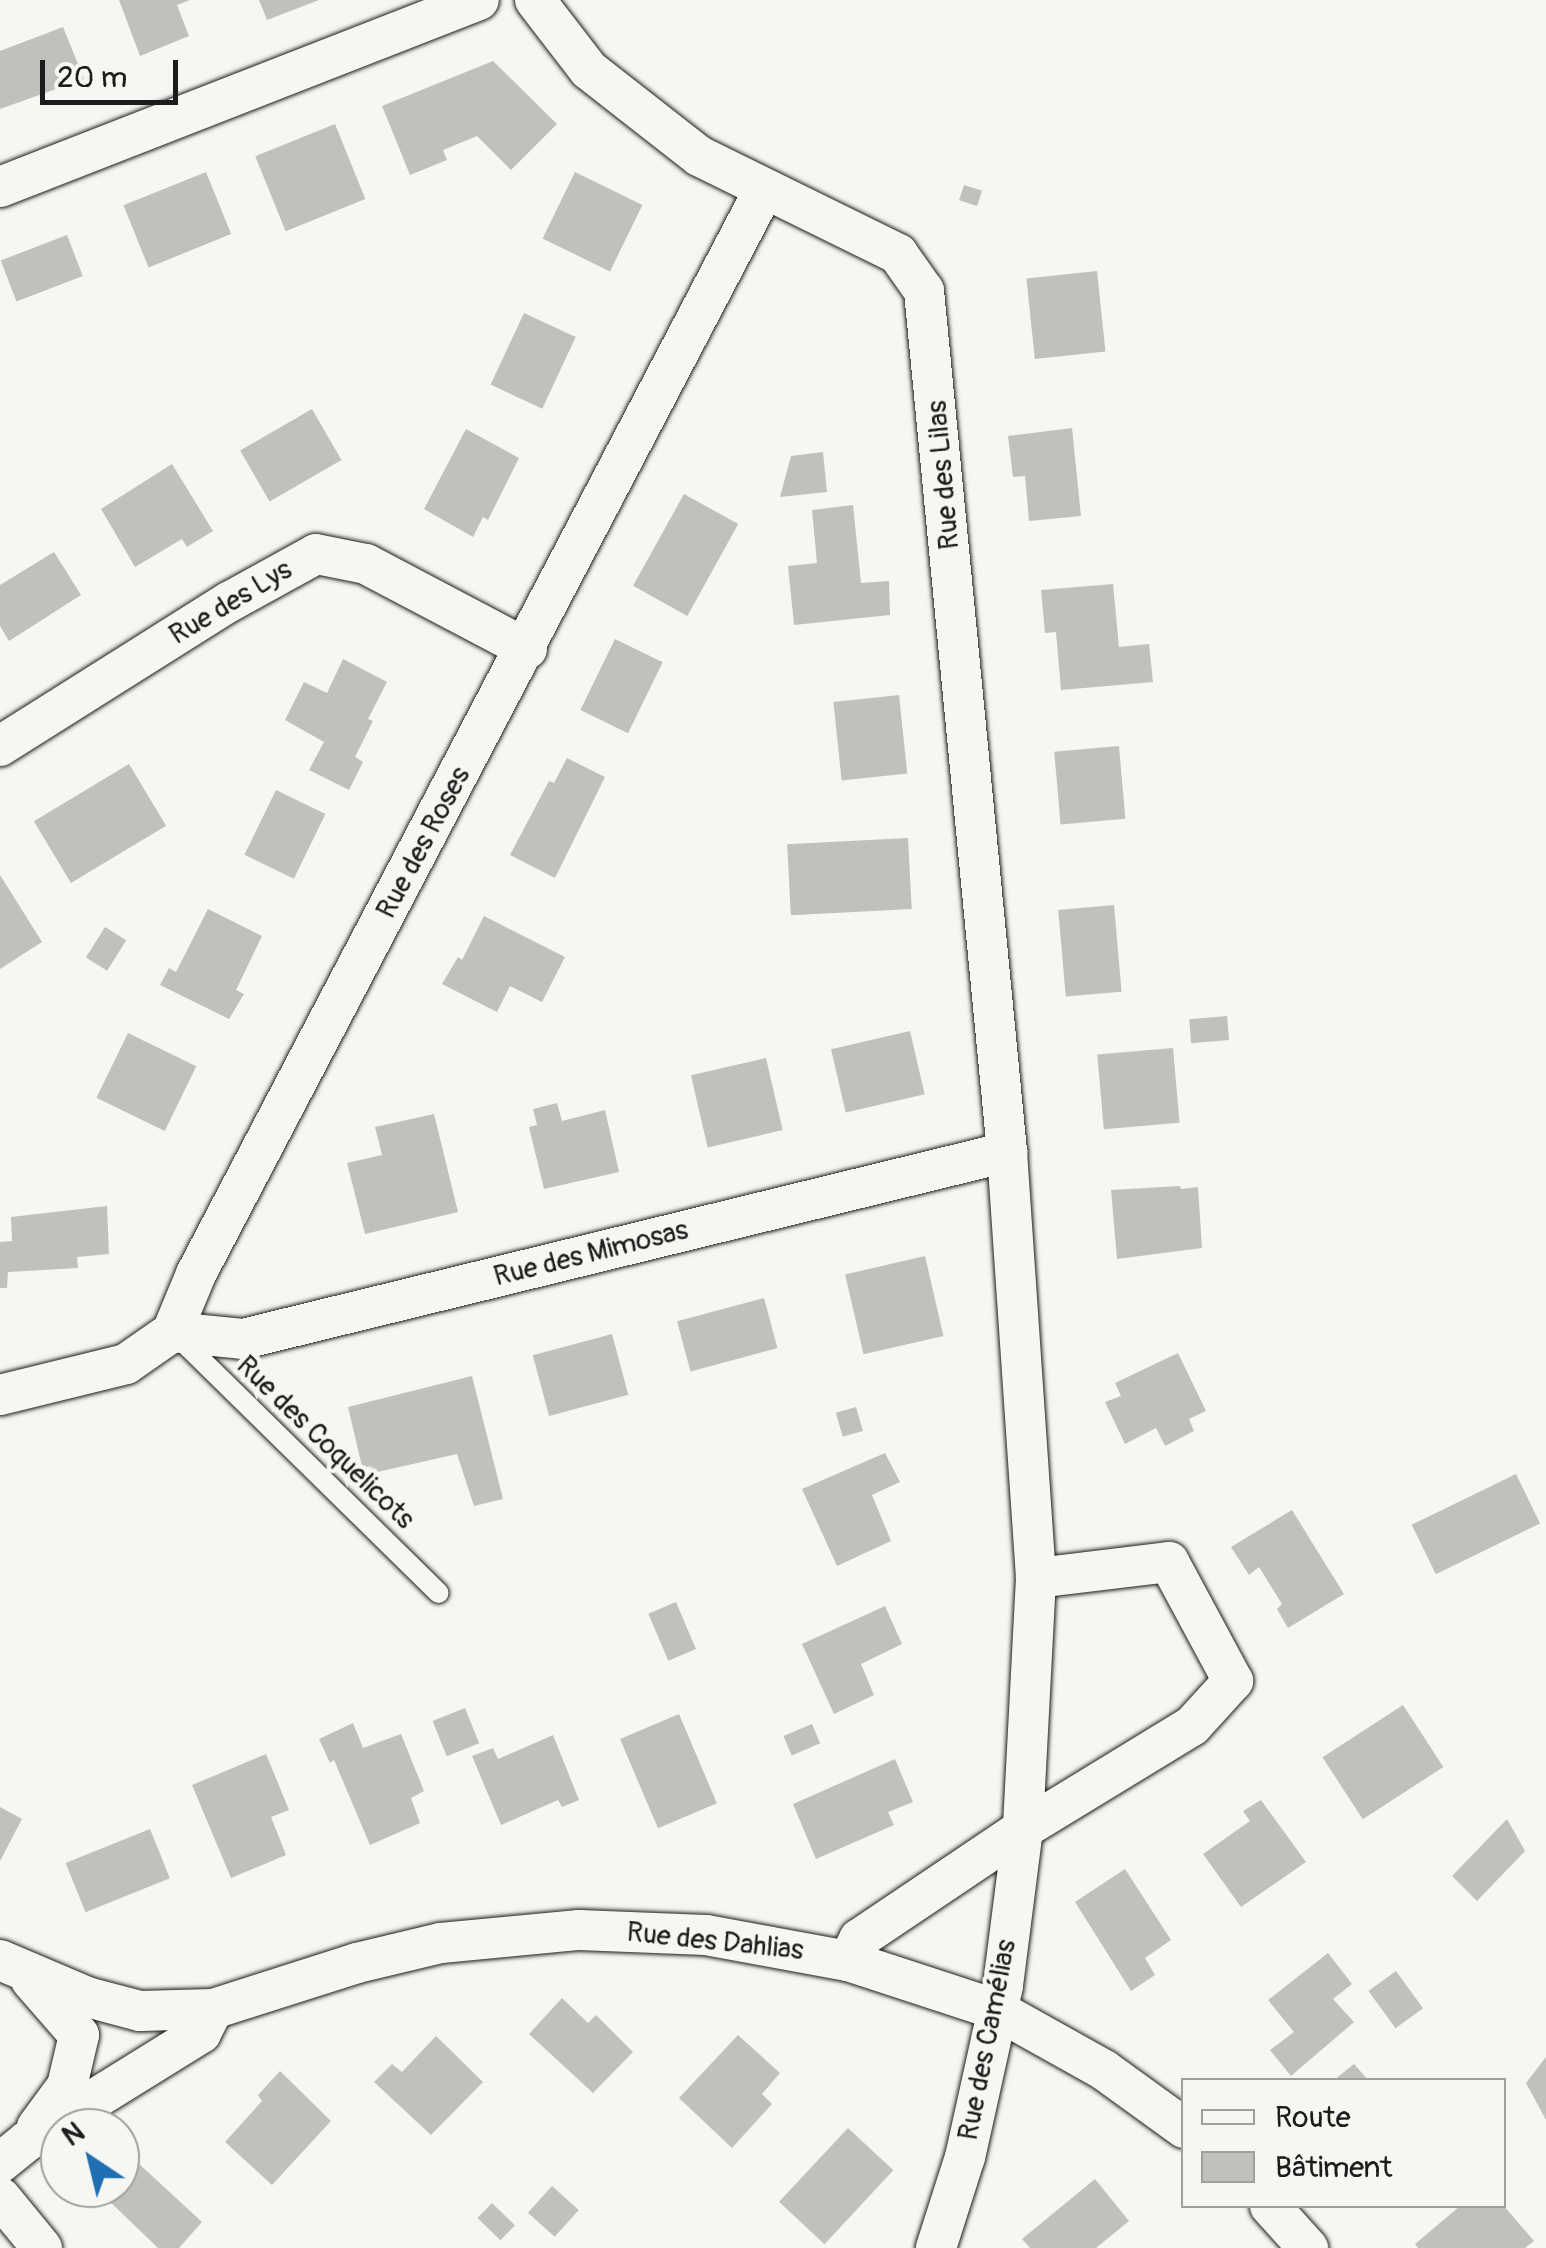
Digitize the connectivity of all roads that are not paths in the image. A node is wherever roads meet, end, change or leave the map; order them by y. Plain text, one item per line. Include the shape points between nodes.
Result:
1 (479, 0) edge
2 (535, 0) edge
3 (0, 187) edge
4 (764, 190) junction
5 (527, 649) junction
6 (0, 746) edge
7 (1007, 1152) junction
8 (172, 1332) junction
9 (0, 1396) edge
10 (1036, 1578) junction
11 (439, 1592) dead end
12 (1023, 1829) junction
13 (848, 1961) junction
14 (11, 1964) edge
15 (212, 2009) junction
16 (995, 2009) junction
17 (140, 2011) junction
18 (145, 2067) junction
19 (1181, 2126) edge
20 (13, 2152) edge
21 (0, 2197) edge
22 (1272, 2208) edge
23 (42, 2248) edge
24 (936, 2248) edge
25 (1308, 2248) edge

1 - 3 street
2 - 4 street, Rue des Lilas via 589,70 699,156
4 - 5 street, Rue des Roses
4 - 7 street, Rue des Lilas via 898,254 924,291
5 - 6 street, Rue des Lys via 366,564 316,554
5 - 8 street, Rue des Roses via 196,1274
7 - 8 street, Rue des Mimosas via 242,1339
7 - 10 street, Rue des Camélias
8 - 9 street via 126,1364
8 - 11 lane, Rue des Coquelicots
10 - 12 street, Rue des Camélias
10 - 12 street via 1169,1562 1233,1681 1192,1726
12 - 13 street via 859,1939
12 - 16 street, Rue des Camélias
13 - 15 street, Rue des Dahlias via 706,1935 578,1930 441,1943 357,1962
13 - 16 street, Rue des Dahlias
14 - 17 street, Rue des Dahlias via 87,1998
14 - 20 street via 80,2035 67,2086
15 - 17 street, Rue des Dahlias
15 - 18 street via 201,2033
16 - 19 street, Rue des Dahlias via 1104,2070
16 - 24 street, Rue des Camélias via 965,2157
17 - 18 street
18 - 20 street
21 - 23 street
22 - 25 street

